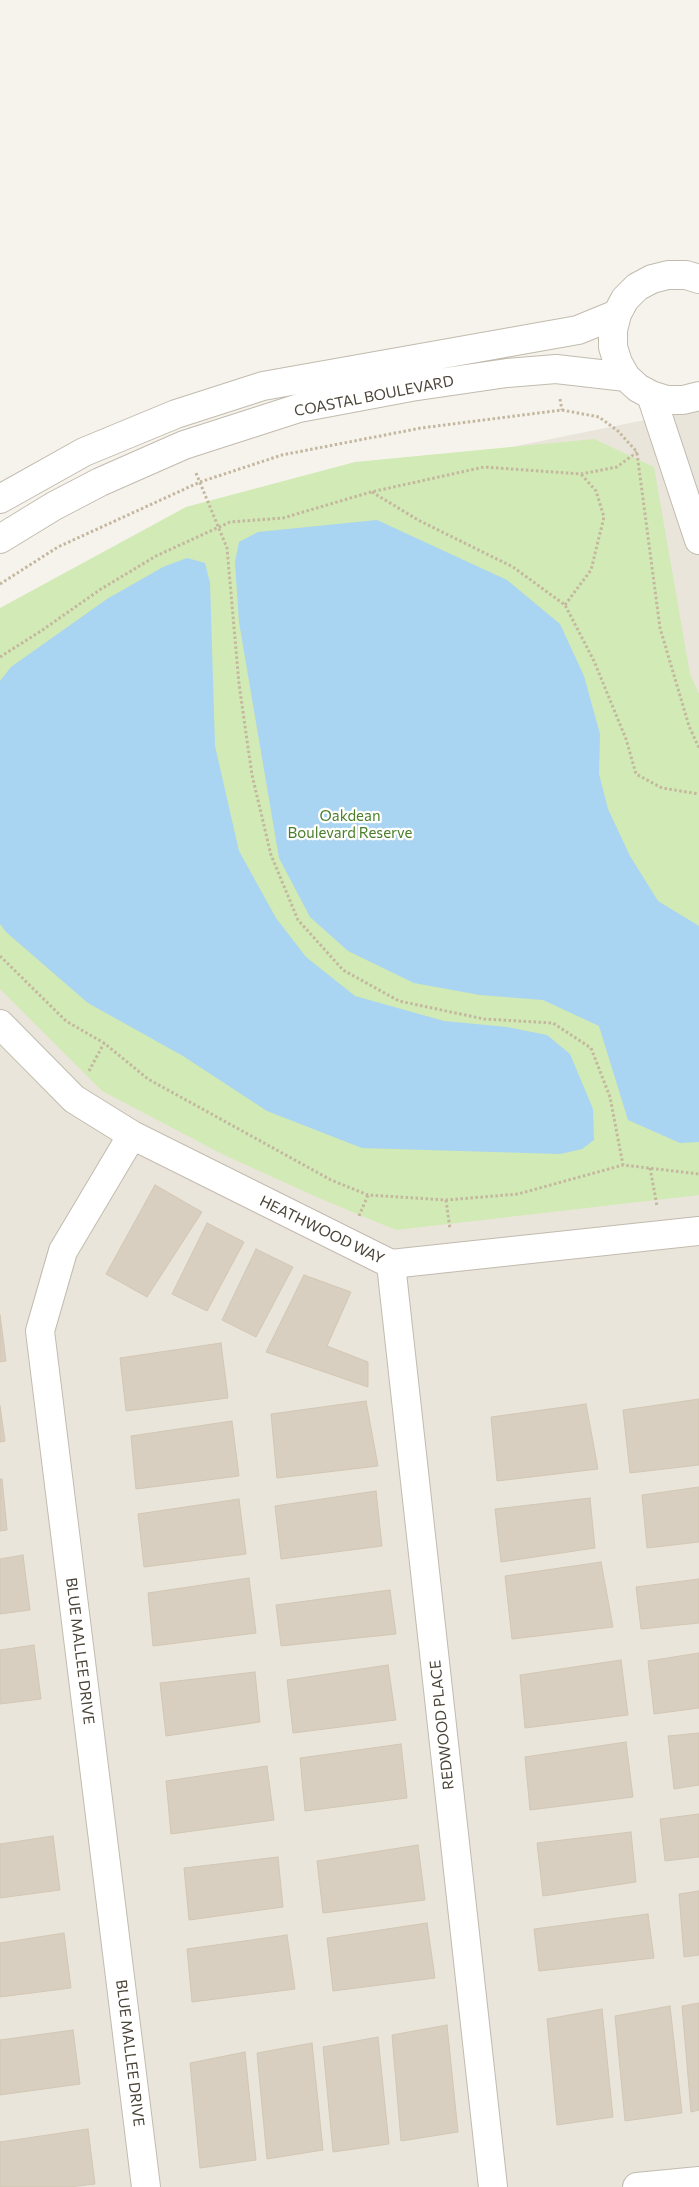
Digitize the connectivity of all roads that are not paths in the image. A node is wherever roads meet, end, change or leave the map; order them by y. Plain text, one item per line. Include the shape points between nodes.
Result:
1 (699, 279) edge
2 (617, 314) junction
3 (626, 377) junction
4 (651, 396) junction
5 (699, 396) edge
6 (0, 499) edge
7 (699, 530) edge
8 (0, 539) edge
9 (0, 1024) edge
10 (132, 1135) junction
11 (699, 1231) edge
12 (391, 1264) junction
13 (699, 2181) edge
14 (146, 2187) edge
15 (493, 2187) edge
16 (637, 2187) edge

1 - 2 street via 668,275 652,279 626,299
2 - 3 street via 613,347
2 - 6 street, COASTAL BOULEVARD via 578,330 262,386 176,414 84,452
3 - 4 street
3 - 8 street, COASTAL BOULEVARD via 556,369 507,373 299,408 184,445 100,482
4 - 5 street via 683,400
4 - 7 street
9 - 10 street, HEATHWOOD WAY via 74,1099
10 - 12 street, HEATHWOOD WAY
10 - 14 street, BLUE MALLEE DRIVE via 63,1252 40,1331
11 - 12 street, HEATHWOOD WAY
12 - 15 street, REDWOOD PLACE
13 - 16 street

